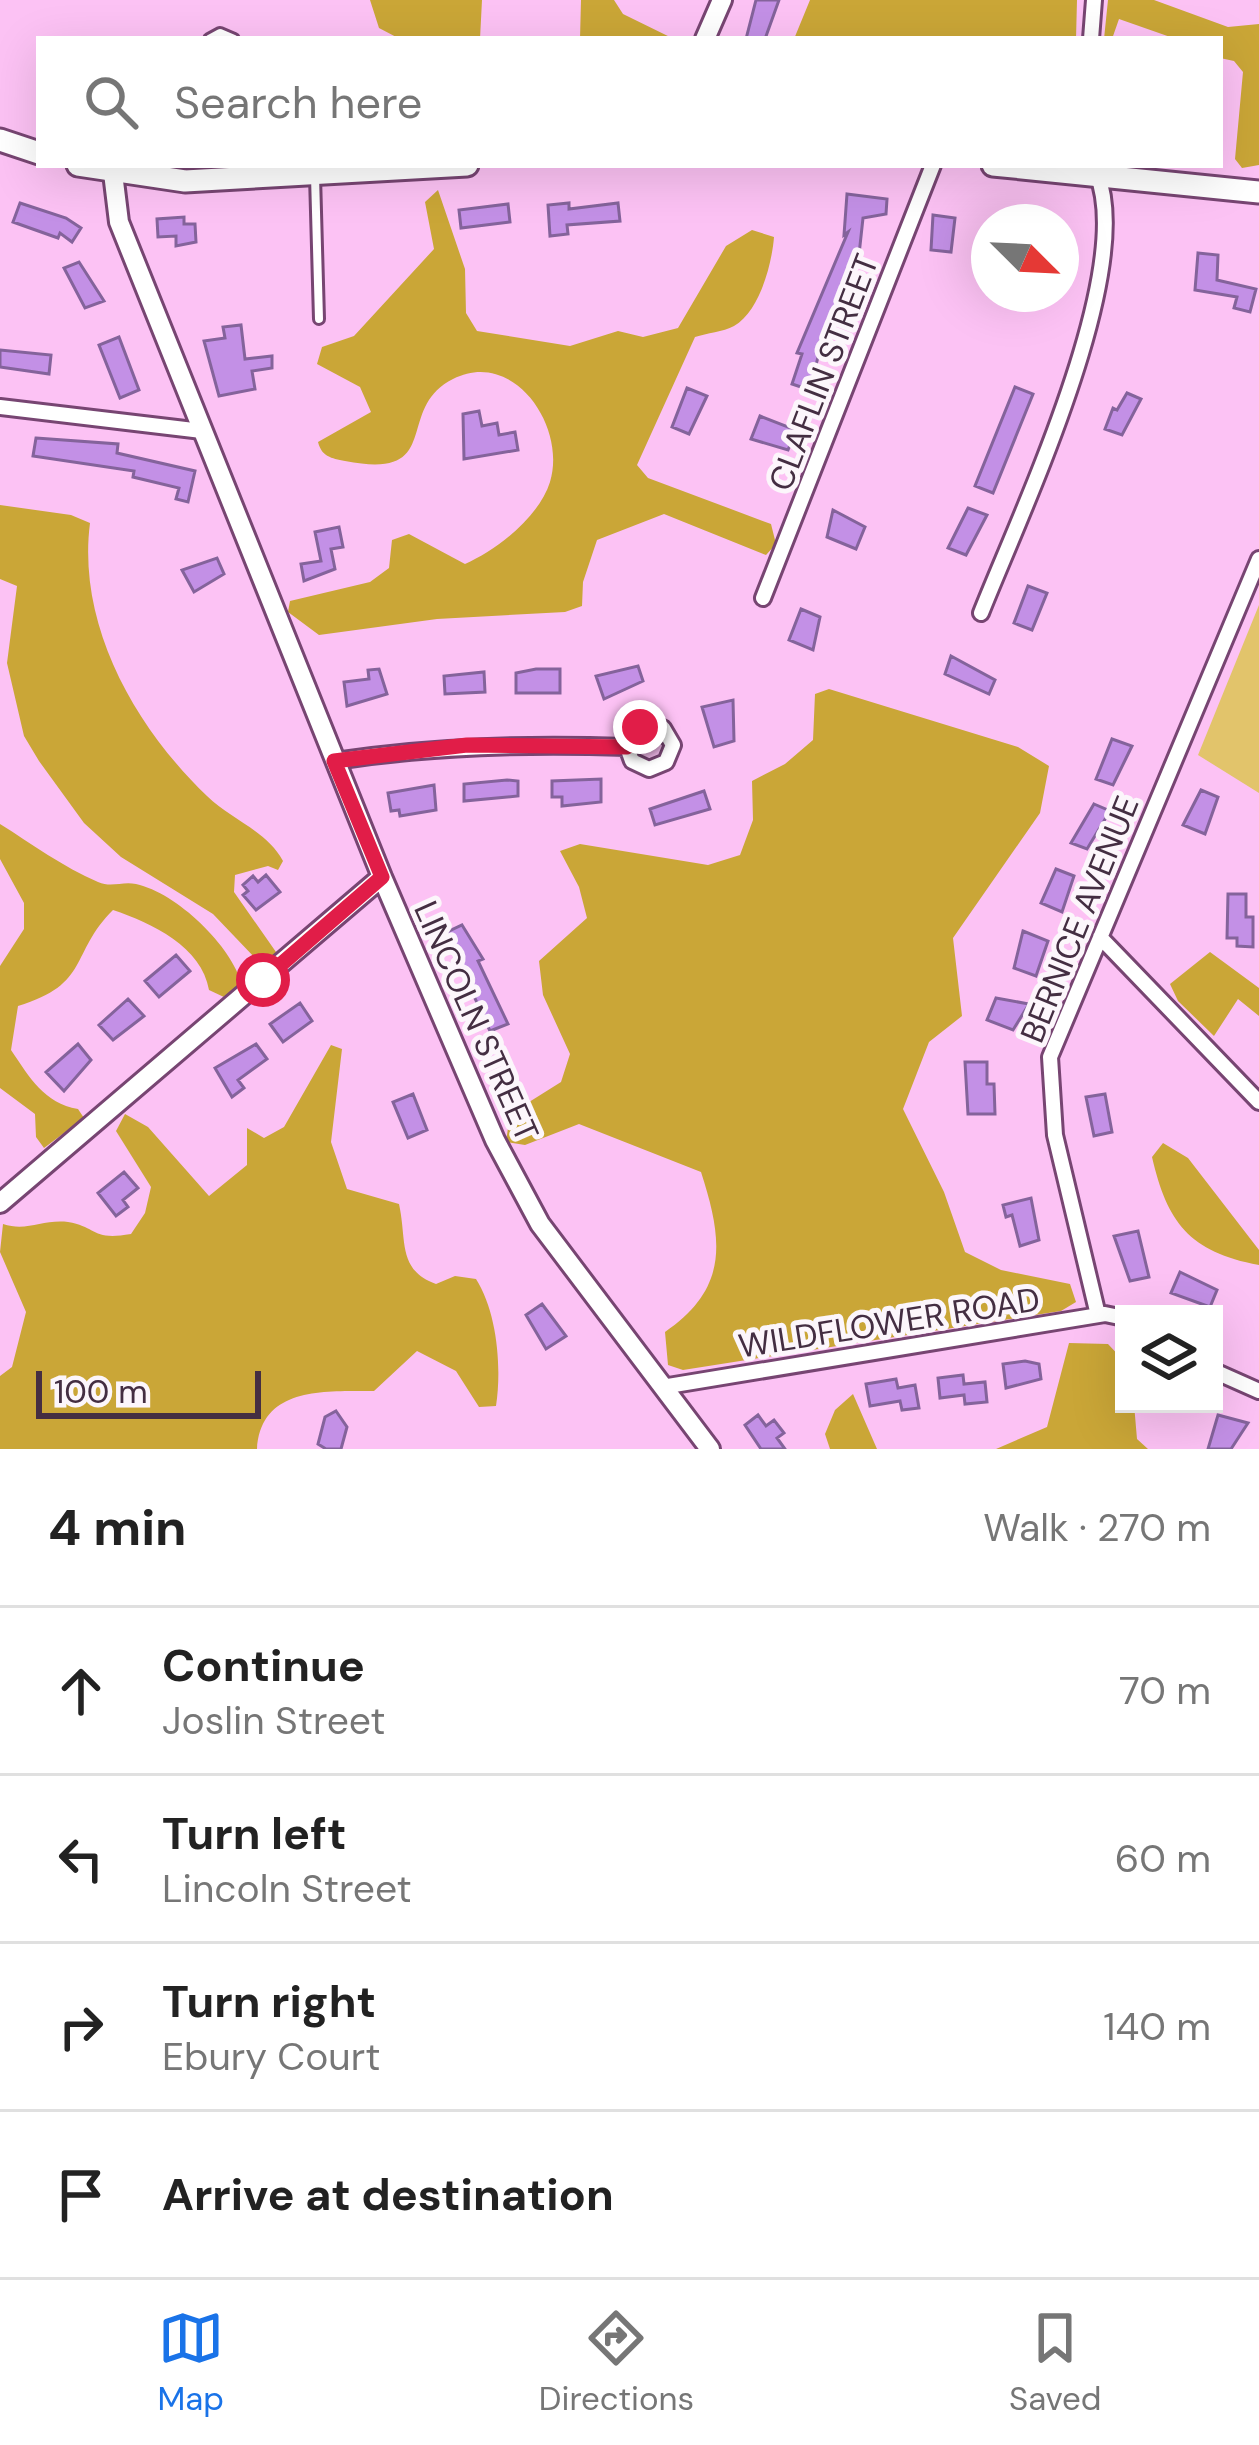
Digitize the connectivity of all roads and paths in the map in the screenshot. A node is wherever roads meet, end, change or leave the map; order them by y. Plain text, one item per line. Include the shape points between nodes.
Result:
1 (722, 0) edge
2 (1094, 0) edge
3 (706, 36) edge
4 (1091, 36) edge
5 (0, 140) edge
6 (36, 152) edge
7 (91, 168) edge
8 (416, 168) edge
9 (932, 168) edge
10 (1054, 168) edge
11 (1094, 170) edge
12 (113, 173) junction
13 (176, 173) edge
14 (315, 174) junction
15 (1259, 192) edge
16 (319, 319) dead end
17 (0, 406) edge
18 (202, 431) junction
19 (1259, 559) edge
20 (763, 598) dead end
21 (981, 613) dead end
22 (627, 747) dead end
23 (334, 761) junction
24 (382, 877) junction
25 (1100, 937) junction
26 (1259, 1102) edge
27 (0, 1203) edge
28 (1098, 1315) junction
29 (1115, 1317) edge
30 (1223, 1375) edge
31 (662, 1387) junction
32 (1259, 1391) edge
33 (710, 1449) edge

1 - 3 street
2 - 4 street
5 - 6 main road
7 - 12 main road
8 - 14 main road
9 - 20 street, CLAFLIN STREET
10 - 11 main road
11 - 15 main road
11 - 21 street via 1106,202 1086,332
12 - 13 main road
12 - 18 street, LINCOLN STREET via 119,222
13 - 14 main road
14 - 16 lane
17 - 18 street
18 - 23 street, LINCOLN STREET
19 - 25 street, BERNICE AVENUE
22 - 23 street via 467,745
23 - 24 street, LINCOLN STREET
24 - 27 street
24 - 31 street, LINCOLN STREET via 526,1203
25 - 26 street
25 - 28 street, BERNICE AVENUE via 1048,1078
28 - 29 street, WILDFLOWER ROAD
28 - 31 street, WILDFLOWER ROAD
30 - 32 street
31 - 33 street, LINCOLN STREET

